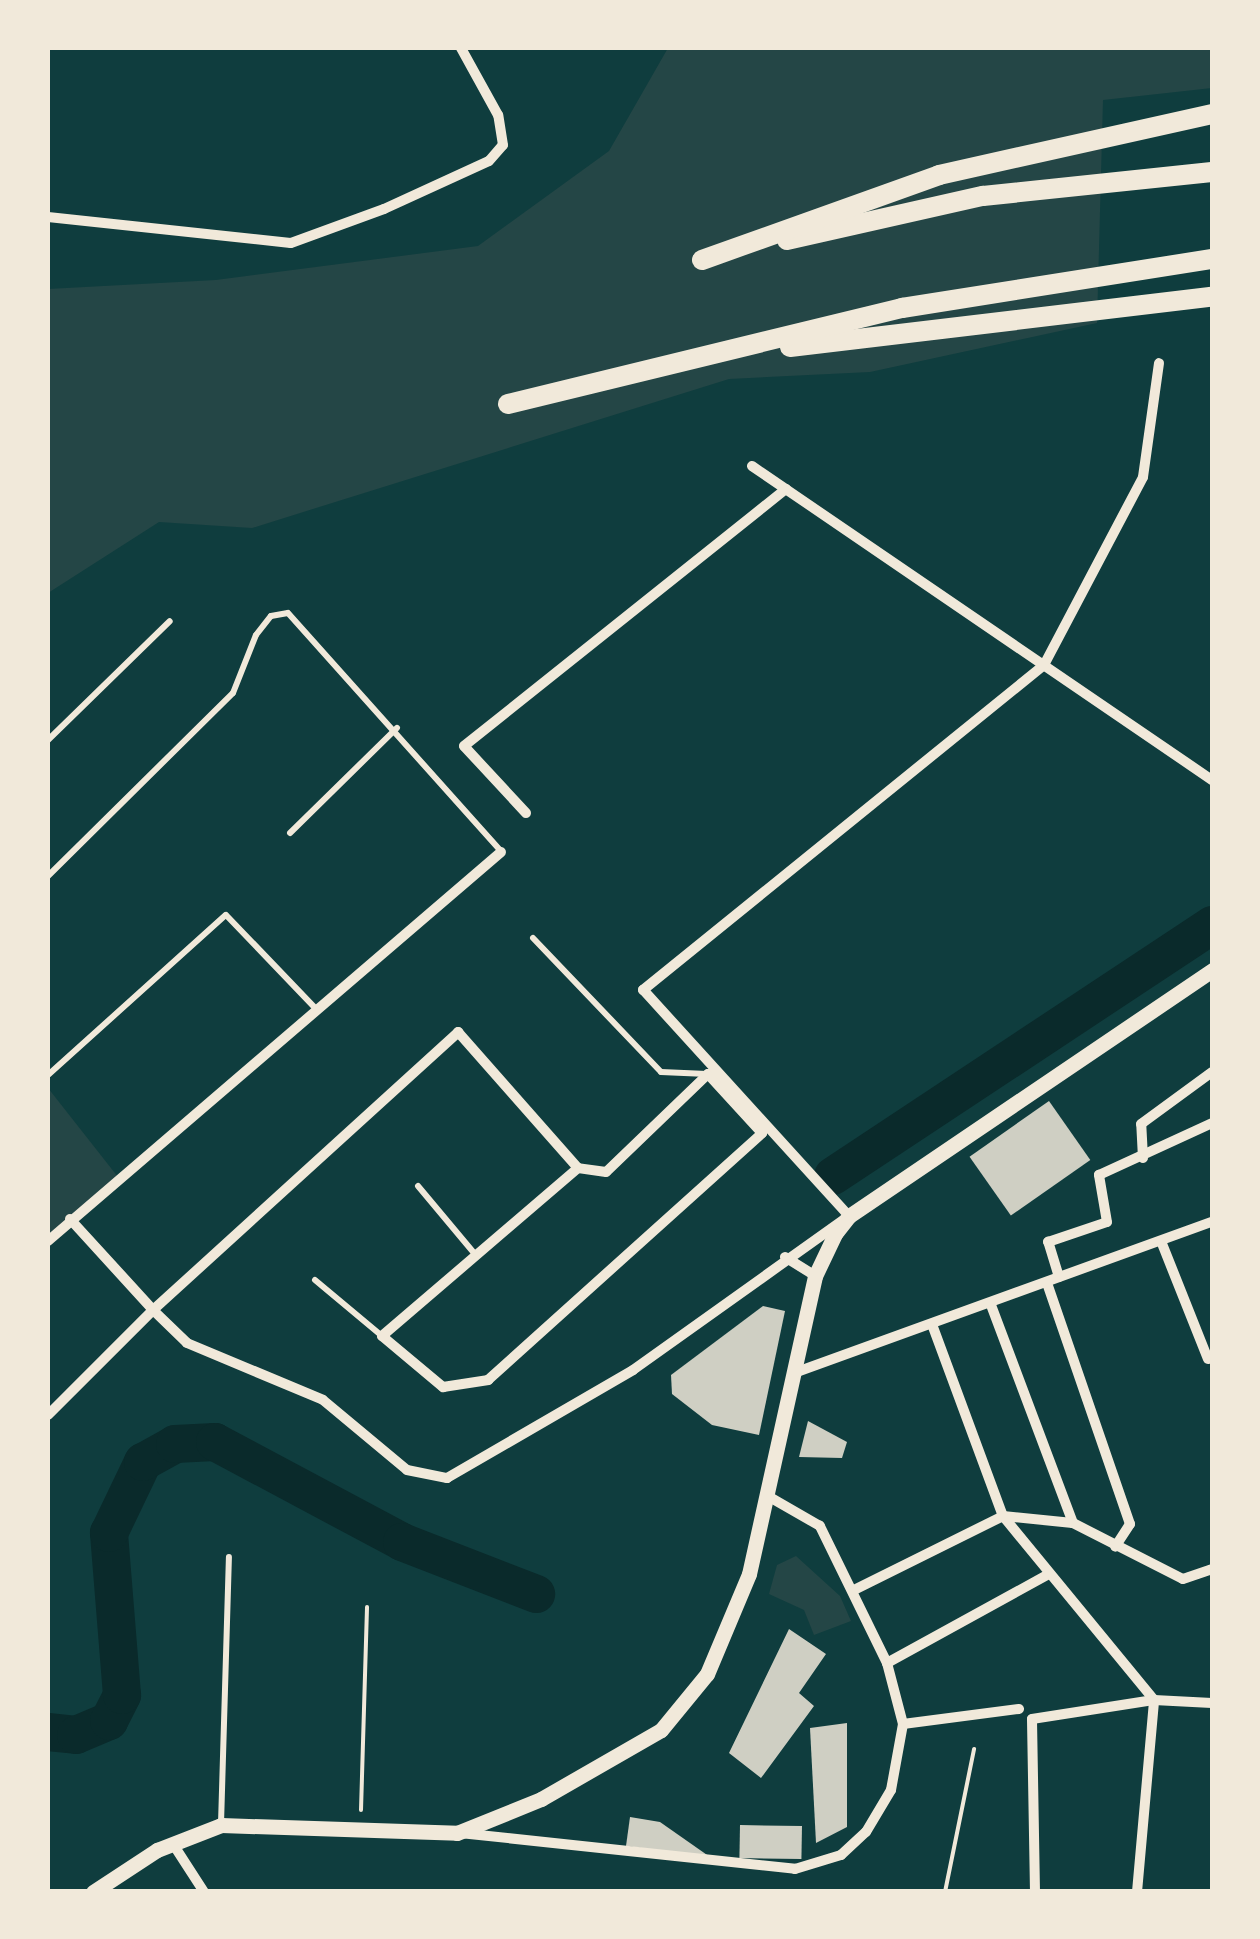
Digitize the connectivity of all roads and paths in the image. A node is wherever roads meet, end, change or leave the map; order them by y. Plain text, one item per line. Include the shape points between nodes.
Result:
1 (461, 48) edge
2 (1212, 114) edge
3 (1212, 172) edge
4 (48, 217) edge
5 (1212, 260) edge
6 (1212, 297) edge
7 (728, 352) junction
8 (1159, 363) dead end
9 (508, 404) dead end
10 (752, 466) dead end
11 (786, 489) junction
12 (170, 621) dead end
13 (1044, 665) junction
14 (397, 728) junction
15 (48, 740) edge
16 (1212, 780) edge
17 (526, 813) dead end
18 (290, 833) dead end
19 (501, 852) joint
20 (48, 876) edge
21 (533, 938) dead end
22 (1212, 970) edge
23 (316, 1009) junction
24 (1212, 1072) edge
25 (708, 1074) junction
26 (48, 1075) edge
27 (1212, 1123) edge
28 (1143, 1158) junction
29 (578, 1168) junction
30 (418, 1186) dead end
31 (848, 1216) junction
32 (70, 1218) junction
33 (1212, 1222) edge
34 (48, 1241) edge
35 (1161, 1241) junction
36 (474, 1253) junction
37 (784, 1257) junction
38 (814, 1276) junction
39 (1059, 1277) junction
40 (316, 1280) dead end
41 (1047, 1282) junction
42 (992, 1305) junction
43 (153, 1310) junction
44 (932, 1327) junction
45 (382, 1336) junction
46 (1208, 1359) dead end
47 (794, 1373) junction
48 (48, 1415) edge
49 (766, 1495) junction
50 (1003, 1516) junction
51 (1073, 1523) junction
52 (1115, 1547) junction
53 (229, 1557) dead end
54 (1212, 1570) edge
55 (1049, 1574) junction
56 (854, 1590) junction
57 (367, 1607) dead end
58 (887, 1664) junction
59 (1154, 1700) junction
60 (1212, 1704) edge
61 (1019, 1709) dead end
62 (903, 1724) junction
63 (974, 1749) dead end
64 (221, 1825) junction
65 (360, 1825) junction
66 (458, 1833) junction
67 (173, 1844) junction
68 (93, 1892) edge
69 (204, 1892) edge
70 (945, 1892) edge
71 (1035, 1892) edge
72 (1137, 1892) edge

1 - 4 street via 498,115 503,145 490,161 384,209 291,243
2 - 3 main road via 938,176 702,260 983,196
5 - 7 main road via 997,290
6 - 7 main road
7 - 9 main road
8 - 13 street via 1143,477
10 - 11 street
11 - 13 street
11 - 17 street via 464,746
12 - 15 lane
13 - 16 street
13 - 31 street via 642,990
14 - 18 lane
14 - 19 lane
14 - 20 lane via 288,613 271,616 233,693
19 - 23 street
21 - 25 lane via 661,1072
22 - 31 street
23 - 26 lane via 226,914
23 - 32 street
24 - 28 street via 1141,1124
25 - 29 street via 606,1172
25 - 45 street via 762,1134 488,1380 444,1387
27 - 28 street
28 - 39 street via 1099,1175 1108,1222 1048,1242
29 - 36 street
29 - 43 street via 458,1032
30 - 36 lane
31 - 37 street
31 - 38 street
32 - 34 street
32 - 43 street
33 - 35 street
35 - 39 street
35 - 46 street
36 - 45 street
37 - 38 street
37 - 43 street via 633,1370 447,1478 407,1470 323,1400 187,1343
38 - 47 street
39 - 41 street
40 - 45 lane
41 - 42 street
41 - 52 street via 1130,1524
42 - 44 street
42 - 51 street
43 - 48 street
44 - 47 street
44 - 50 street
47 - 49 street
49 - 56 street via 820,1526
49 - 66 street via 749,1574 708,1674 682,1710 634,1748
50 - 51 street
50 - 55 street
50 - 56 street
51 - 52 street
52 - 54 street via 1184,1579
53 - 64 lane
55 - 58 street
55 - 59 street
56 - 58 street
57 - 65 path
58 - 62 street
59 - 60 street
59 - 71 street via 1032,1719
59 - 72 street via 1138,1794
61 - 62 street
62 - 66 street via 891,1790 866,1832 841,1855 808,1867
63 - 70 path
64 - 65 street
64 - 67 street
65 - 66 street
67 - 68 street
67 - 69 street

